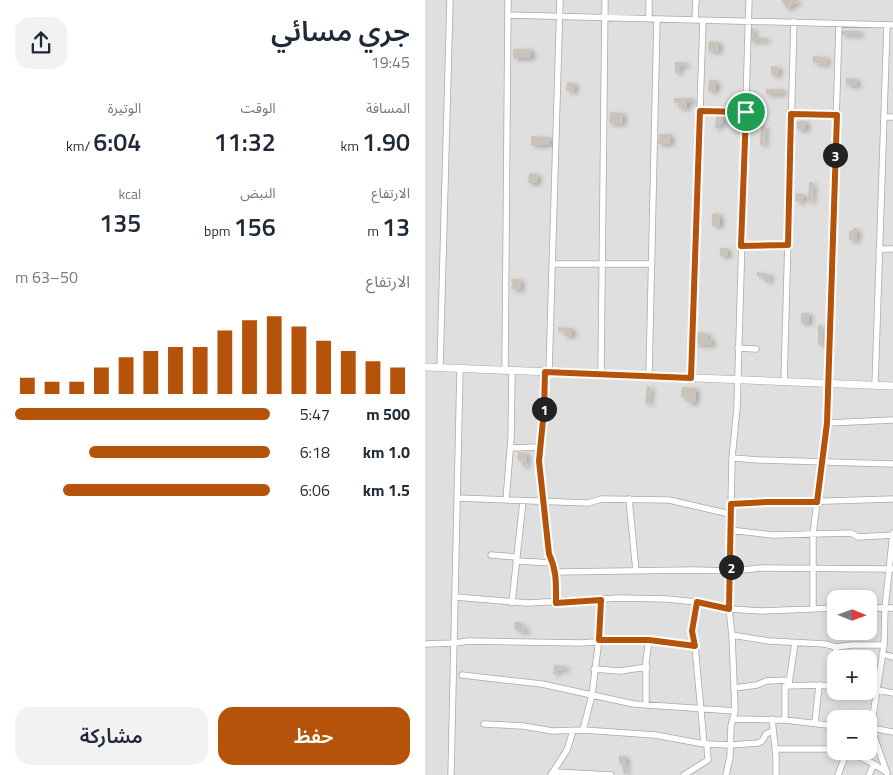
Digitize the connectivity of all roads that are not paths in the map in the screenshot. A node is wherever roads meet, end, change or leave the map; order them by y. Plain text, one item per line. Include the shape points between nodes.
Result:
1 (450, 0) edge
2 (508, 0) edge
3 (560, 0) edge
4 (605, 0) edge
5 (649, 0) edge
6 (696, 0) edge
7 (749, 0) edge
8 (508, 15) junction
9 (560, 16) junction
10 (605, 17) junction
11 (649, 18) junction
12 (657, 19) junction
13 (695, 20) junction
14 (703, 20) junction
15 (749, 21) junction
16 (794, 22) junction
17 (839, 24) junction
18 (890, 25) edge
19 (700, 111) junction
20 (746, 112) junction
21 (791, 114) junction
22 (837, 115) junction
23 (884, 116) junction
24 (893, 117) edge
25 (788, 245) junction
26 (741, 246) junction
27 (879, 249) junction
28 (893, 249) edge
29 (553, 264) junction
30 (602, 264) junction
31 (652, 264) junction
32 (738, 348) junction
33 (756, 349) dead end
34 (425, 367) edge
35 (440, 368) junction
36 (460, 369) junction
37 (508, 371) junction
38 (547, 372) junction
39 (601, 374) junction
40 (649, 376) junction
41 (691, 378) junction
42 (737, 380) junction
43 (784, 382) junction
44 (828, 384) junction
45 (875, 385) junction
46 (893, 386) edge
47 (893, 420) edge
48 (827, 423) junction
49 (540, 447) junction
50 (511, 448) junction
51 (733, 458) junction
52 (823, 462) junction
53 (893, 464) edge
54 (457, 498) junction
55 (629, 499) junction
56 (893, 499) edge
57 (506, 500) junction
58 (523, 501) junction
59 (543, 502) junction
60 (817, 502) junction
61 (731, 504) junction
62 (730, 514) junction
63 (730, 530) junction
64 (813, 534) junction
65 (893, 534) edge
66 (491, 555) dead end
67 (516, 559) junction
68 (554, 563) junction
69 (891, 569) edge
70 (813, 570) junction
71 (636, 571) junction
72 (731, 571) junction
73 (556, 572) junction
74 (455, 597) junction
75 (601, 600) junction
76 (512, 602) junction
77 (697, 602) junction
78 (556, 603) junction
79 (827, 608) edge
80 (877, 608) edge
81 (885, 608) junction
82 (893, 608) edge
83 (729, 609) junction
84 (813, 609) junction
85 (732, 635) junction
86 (599, 640) junction
87 (649, 640) junction
88 (795, 643) junction
89 (425, 644) edge
90 (454, 644) junction
91 (884, 645) junction
92 (695, 646) junction
93 (836, 647) junction
94 (836, 650) edge
95 (883, 654) junction
96 (893, 656) edge
97 (647, 667) junction
98 (594, 669) junction
99 (462, 675) dead end
100 (789, 682) junction
101 (877, 684) edge
102 (819, 685) junction
103 (827, 686) edge
104 (734, 688) junction
105 (877, 689) edge
106 (893, 693) edge
107 (592, 695) junction
108 (646, 704) junction
109 (701, 708) junction
110 (735, 711) junction
111 (733, 719) junction
112 (772, 719) junction
113 (785, 720) junction
114 (815, 723) junction
115 (484, 724) dead end
116 (827, 725) edge
117 (877, 729) edge
118 (583, 730) junction
119 (773, 731) junction
120 (573, 732) junction
121 (893, 732) edge
122 (706, 744) junction
123 (731, 745) junction
124 (877, 746) edge
125 (775, 749) junction
126 (827, 749) edge
127 (844, 760) edge
128 (866, 760) edge
129 (874, 764) junction
130 (552, 773) edge
131 (888, 774) edge
132 (451, 775) edge
133 (611, 775) edge
134 (684, 775) edge
135 (726, 775) edge
136 (776, 775) edge
137 (838, 775) edge
138 (869, 775) edge

1 - 35 street
2 - 8 street
3 - 9 street
4 - 10 street
5 - 11 street
6 - 13 street
7 - 15 street
8 - 9 street
8 - 37 street
9 - 10 street
9 - 29 street
10 - 11 street
10 - 30 street
11 - 12 street
12 - 13 street
12 - 31 street
13 - 14 street
14 - 15 street
14 - 19 street
15 - 16 street
15 - 20 street
16 - 17 street
16 - 21 street
17 - 18 street
17 - 22 street
18 - 23 street
19 - 20 street
19 - 41 street
20 - 26 street
21 - 22 street
21 - 25 street
22 - 44 street
23 - 24 street
23 - 27 street
25 - 26 street
25 - 43 street
26 - 32 street
27 - 28 street
27 - 45 street
29 - 30 street
29 - 38 street
30 - 31 street
30 - 39 street
31 - 40 street
32 - 33 street
32 - 42 street
34 - 35 street
35 - 36 street
36 - 37 street
36 - 54 street
37 - 38 street
37 - 50 street
38 - 39 street
38 - 49 street
39 - 40 street
40 - 41 street
41 - 42 street
42 - 43 street
42 - 51 street
43 - 44 street
44 - 45 street
44 - 48 street
45 - 46 street
47 - 48 street
48 - 52 street
49 - 50 street
49 - 59 street
50 - 57 street
51 - 52 street
51 - 61 street
52 - 53 street
52 - 60 street
54 - 57 street
54 - 74 street
55 - 59 street via 602,498 588,503
55 - 62 street via 669,500
55 - 71 street
56 - 60 street
57 - 58 street
58 - 59 street
58 - 67 street
59 - 68 street via 549,554
60 - 61 street
60 - 64 street
61 - 62 street
62 - 63 street
63 - 64 street
63 - 72 street
64 - 65 street via 851,534 858,537
64 - 70 street
65 - 69 street
66 - 67 street
67 - 68 street
67 - 76 street
68 - 73 street
69 - 70 street
69 - 81 street
70 - 72 street via 762,568
70 - 84 street
71 - 72 street
71 - 73 street
72 - 83 street
73 - 78 street
74 - 76 street
74 - 90 street
75 - 77 street
75 - 78 street
75 - 86 street
76 - 78 street
77 - 83 street
77 - 92 street via 692,631
79 - 84 street
80 - 81 street
81 - 82 street
81 - 91 street
83 - 84 street
83 - 85 street
85 - 88 street
85 - 104 street
86 - 87 street
86 - 90 street via 592,643 469,641
86 - 98 street
87 - 92 street
87 - 97 street
88 - 93 street
88 - 100 street
89 - 90 street
90 - 132 street
91 - 93 street
91 - 95 street
92 - 109 street
93 - 94 street
95 - 96 street
95 - 101 street
97 - 98 street via 620,671
97 - 108 street
98 - 107 street
99 - 107 street via 543,684
100 - 102 street
100 - 104 street via 766,681 757,686
100 - 113 street via 785,687
102 - 103 street
102 - 114 street
104 - 110 street
105 - 106 street
107 - 108 street
107 - 118 street
108 - 109 street
109 - 110 street
109 - 122 street
110 - 111 street
111 - 112 street
111 - 123 street via 729,737
112 - 113 street
112 - 119 street
113 - 114 street
114 - 116 street
115 - 120 street
117 - 121 street
118 - 120 street
118 - 122 street via 655,735
119 - 123 street via 765,734 758,743
119 - 125 street
120 - 130 street via 567,750
122 - 123 street
122 - 134 street via 708,760
123 - 135 street
124 - 131 street
125 - 126 street
125 - 136 street
127 - 137 street
128 - 129 street
129 - 131 street
129 - 138 street
130 - 133 street

